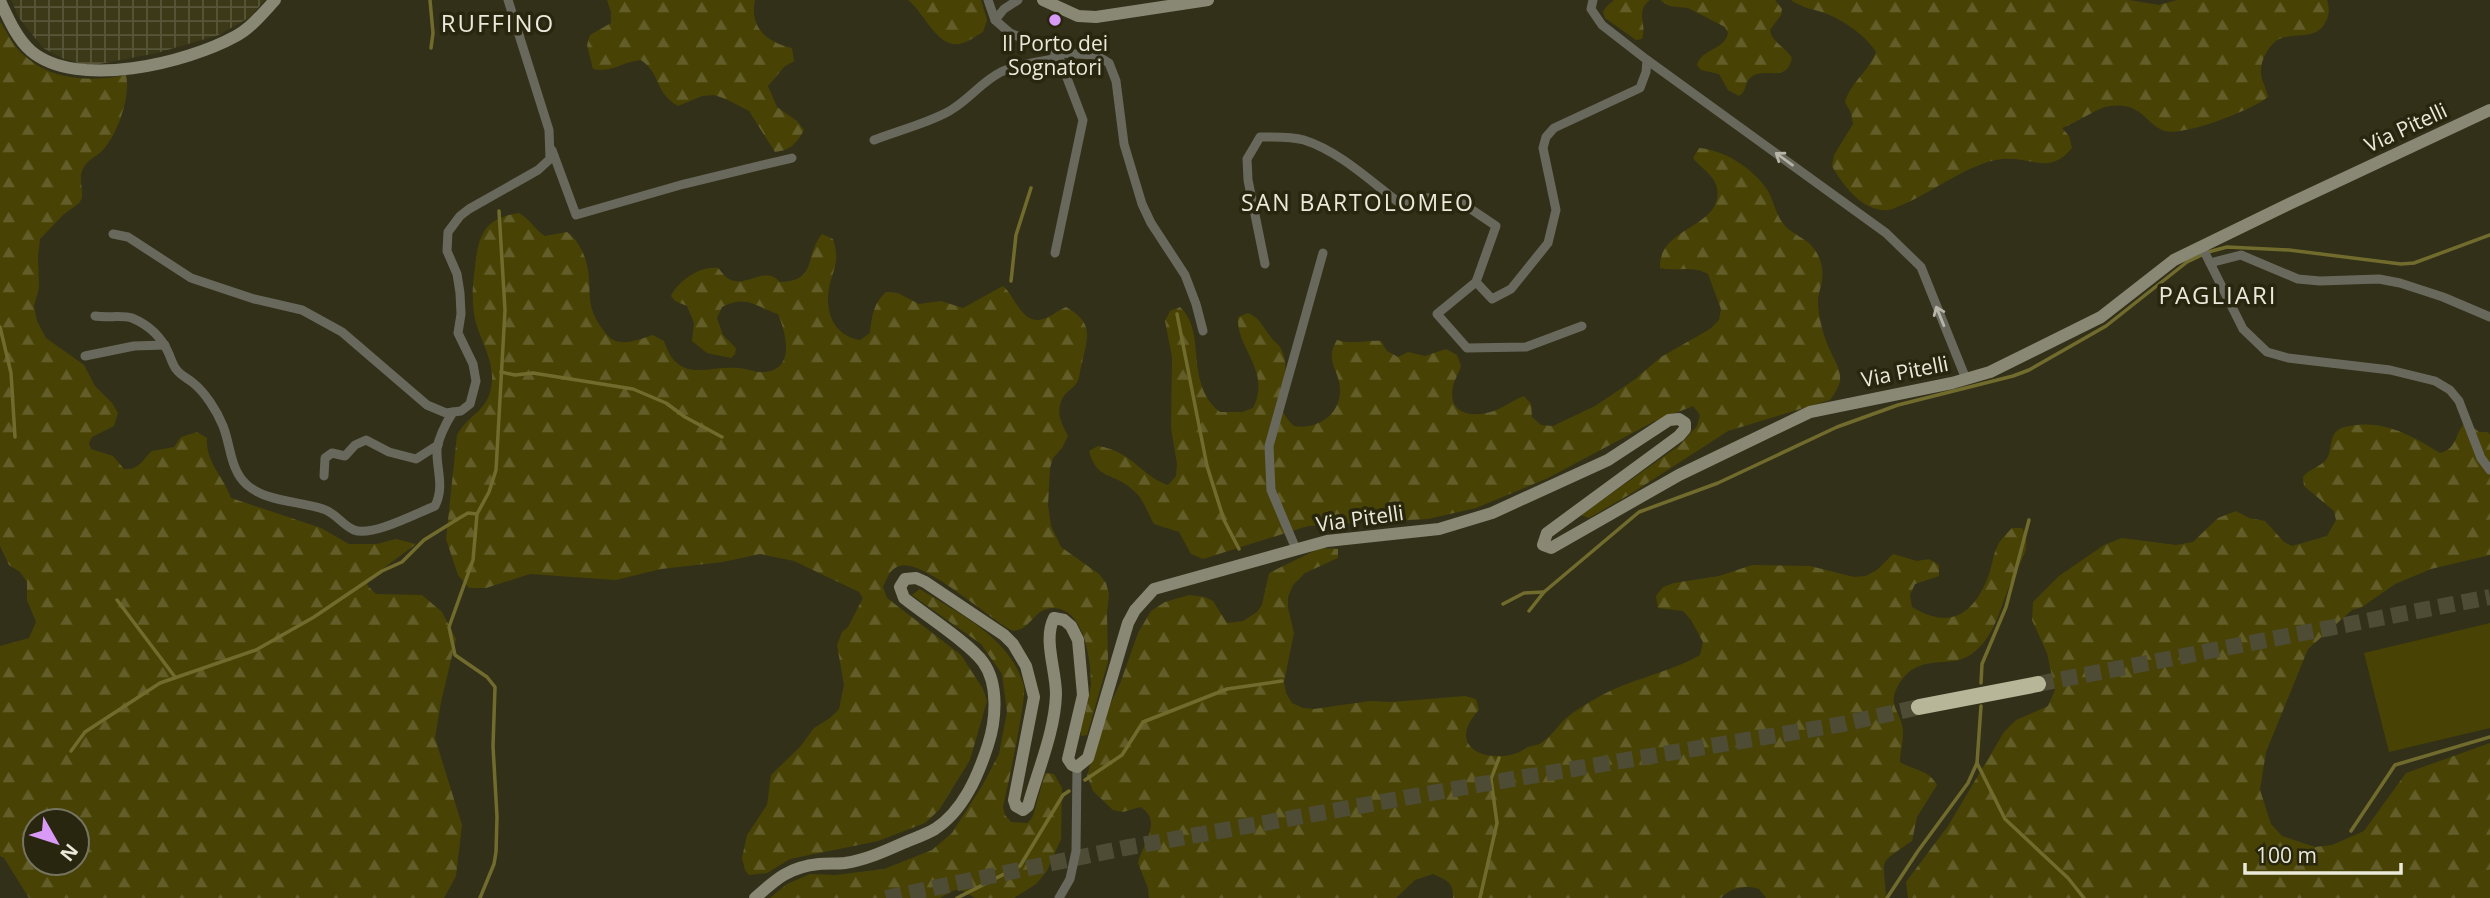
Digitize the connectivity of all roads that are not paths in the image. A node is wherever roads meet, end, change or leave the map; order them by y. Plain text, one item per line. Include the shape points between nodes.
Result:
1 (275, 0) edge
2 (508, 0) edge
3 (988, 0) edge
4 (1018, 0) edge
5 (1042, 0) edge
6 (1208, 0) edge
7 (1593, 0) edge
8 (0, 1) edge
9 (995, 20) junction
10 (1059, 55) junction
11 (1647, 60) junction
12 (2490, 110) edge
13 (874, 140) dead end
14 (552, 149) junction
15 (792, 158) dead end
16 (113, 234) dead end
17 (2202, 247) junction
18 (1055, 253) dead end
19 (1323, 253) dead end
20 (2209, 261) junction
21 (1265, 264) dead end
22 (1476, 282) junction
23 (95, 316) dead end
24 (2490, 317) edge
25 (1582, 326) dead end
26 (1203, 331) dead end
27 (165, 345) junction
28 (85, 356) dead end
29 (1966, 379) junction
30 (453, 412) junction
31 (438, 445) junction
32 (2490, 470) edge
33 (324, 476) dead end
34 (1296, 550) junction
35 (2038, 684) tunnel mouth
36 (1919, 706) tunnel mouth
37 (1077, 766) junction
38 (755, 898) edge
39 (1059, 898) edge

1 - 8 street via 238,35 218,45 148,67 95,71 51,64 31,51
2 - 14 street
3 - 9 street
4 - 9 street
5 - 6 street via 1078,16 1096,17
7 - 11 street via 1591,9 1602,26
9 - 10 street via 1010,33
10 - 13 street via 1002,71 953,110
10 - 18 street via 1083,120
10 - 26 street via 1096,55 1114,72 1124,145 1142,204 1185,275
11 - 22 street via 1640,88 1554,128 1546,137 1543,148 1556,210 1548,243 1511,289 1492,299
29 -> 11 street via 1921,267 1886,233
12 - 17 street, Via Pitelli
14 - 15 street via 576,215
14 - 30 street via 550,159 537,170 469,209 448,232 447,251 460,293 458,333 476,381 470,404
16 - 30 street via 128,237 191,278 302,310 342,332 427,405
17 - 20 street
17 - 29 street, Via Pitelli via 2174,260 2101,317 1990,372
19 - 34 street via 1269,446 1271,490
20 - 24 street via 2241,255 2298,279 2400,283
20 - 32 street via 2243,329 2267,352 2390,370 2435,381 2450,390
21 - 22 street via 1247,159 1260,137 1280,137 1303,140 1335,154 1401,204 1453,197 1496,226
22 - 25 street via 1437,314 1467,348 1526,347
23 - 27 street via 130,317 155,332
27 - 28 street
27 - 31 street via 175,368 215,411 231,458 246,484 259,493 330,511 354,530 378,529 435,506 441,494
29 - 34 street, Via Pitelli via 1810,412 1679,475 1551,548 1543,545 1547,533 1679,436 1685,423 1669,420 1608,460 1492,513 1439,528 1328,541
30 - 31 street
31 - 33 street via 416,459 366,440 345,456 332,453 325,458
34 - 37 street, Via Pitelli via 1154,589 1128,623 1088,758
35 - 36 highway
37 - 38 street via 1069,762 1069,754 1083,695 1078,640 1072,626 1057,618 1051,624 1055,712 1028,806 1020,810 1014,800 1034,697 1026,666 1004,635 925,582 905,579 900,587 905,598 977,655 987,669 995,709 990,739 970,788 954,813 933,830 878,855 794,868
37 - 39 street via 1076,851 1070,879

